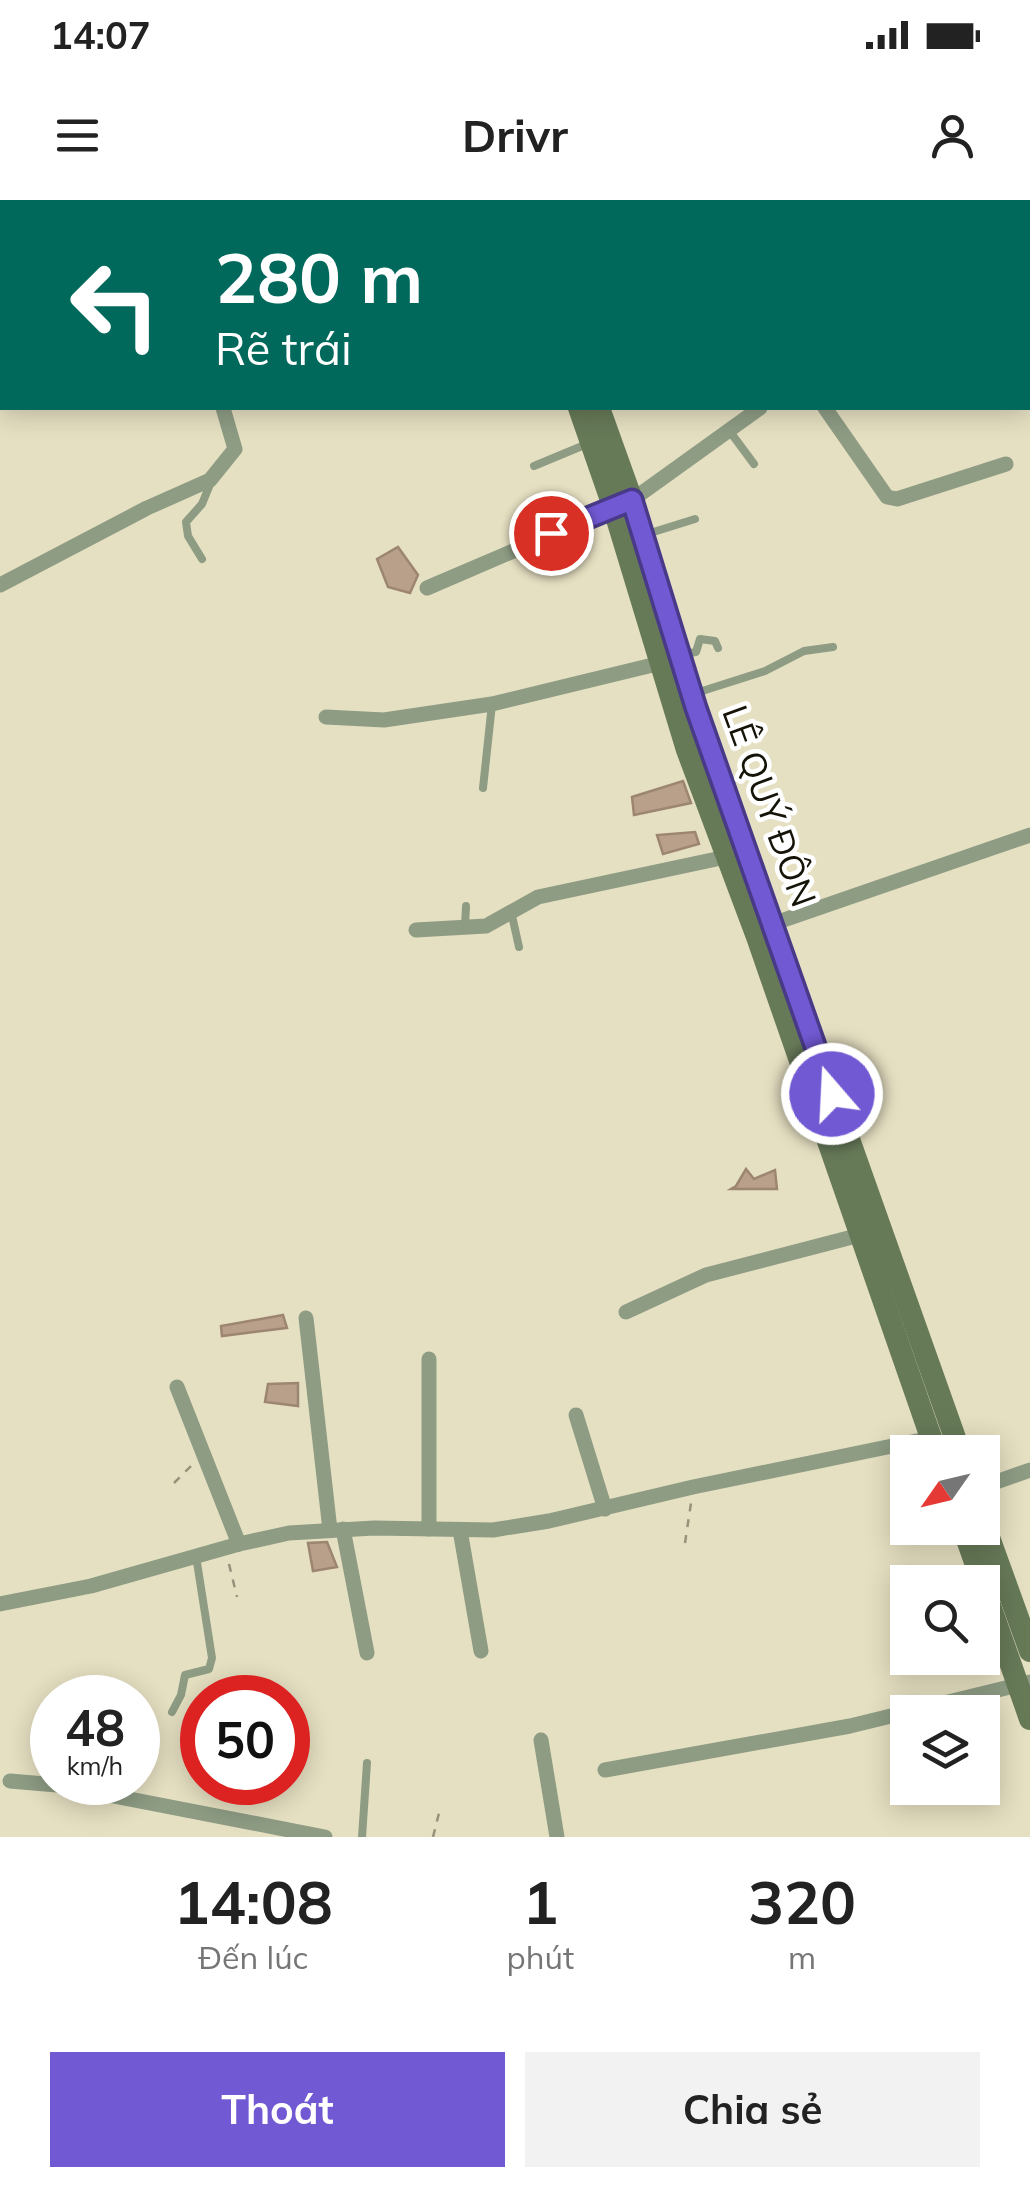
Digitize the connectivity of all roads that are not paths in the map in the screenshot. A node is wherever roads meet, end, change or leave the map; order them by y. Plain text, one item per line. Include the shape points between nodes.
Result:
1 (224, 410) edge
2 (580, 410) edge
3 (600, 410) edge
4 (757, 410) edge
5 (826, 410) edge
6 (728, 430) junction
7 (591, 442) junction
8 (754, 464) dead end
9 (1006, 464) dead end
10 (534, 466) dead end
11 (213, 478) junction
12 (623, 503) junction
13 (695, 519) dead end
14 (642, 535) junction
15 (202, 559) dead end
16 (0, 585) edge
17 (427, 588) dead end
18 (832, 647) dead end
19 (718, 648) dead end
20 (670, 659) junction
21 (692, 694) junction
22 (492, 704) junction
23 (326, 717) dead end
24 (483, 788) dead end
25 (1030, 835) edge
26 (726, 857) junction
27 (466, 906) dead end
28 (512, 911) junction
29 (775, 923) junction
30 (465, 927) junction
31 (416, 930) dead end
32 (519, 948) dead end
33 (823, 1098) junction
34 (860, 1235) junction
35 (626, 1312) dead end
36 (306, 1318) dead end
37 (430, 1359) dead end
38 (177, 1386) dead end
39 (576, 1414) dead end
40 (930, 1435) edge
41 (953, 1435) edge
42 (890, 1453) edge
43 (1030, 1470) edge
44 (1000, 1481) edge
45 (606, 1509) junction
46 (428, 1529) junction
47 (336, 1530) junction
48 (460, 1530) junction
49 (992, 1545) edge
50 (232, 1546) junction
51 (196, 1556) junction
52 (0, 1604) edge
53 (1000, 1626) edge
54 (481, 1651) dead end
55 (1030, 1651) edge
56 (367, 1653) dead end
57 (1024, 1684) edge
58 (172, 1712) dead end
59 (1030, 1719) edge
60 (541, 1740) dead end
61 (366, 1763) dead end
62 (604, 1770) dead end
63 (10, 1780) dead end
64 (325, 1837) edge
65 (362, 1837) edge
66 (557, 1837) edge

1 - 11 street via 235,448
2 - 7 main road, LÊ QUÝ ĐÔN
3 - 12 main road, LÊ QUÝ ĐÔN
4 - 6 street
5 - 9 street via 886,497
6 - 8 lane
6 - 12 street
7 - 10 lane
7 - 12 main road, LÊ QUÝ ĐÔN
11 - 15 lane via 186,522
11 - 16 street
12 - 14 main road, LÊ QUÝ ĐÔN
12 - 17 street
12 - 20 main road, LÊ QUÝ ĐÔN
13 - 14 lane
14 - 20 main road, LÊ QUÝ ĐÔN
18 - 21 lane via 804,651 765,672
19 - 20 lane via 700,639 696,652
20 - 21 main road, LÊ QUÝ ĐÔN
20 - 22 street
20 - 26 main road, LÊ QUÝ ĐÔN via 686,750
21 - 29 main road, LÊ QUÝ ĐÔN
22 - 23 street via 384,720
22 - 24 lane
25 - 29 street
26 - 28 street via 538,896
26 - 33 main road, LÊ QUÝ ĐÔN
27 - 30 lane
28 - 30 street via 486,926
28 - 32 lane
29 - 33 main road, LÊ QUÝ ĐÔN
30 - 31 street
33 - 34 main road, LÊ QUÝ ĐÔN
33 - 41 main road, LÊ QUÝ ĐÔN
34 - 35 street via 706,1275
34 - 40 main road, LÊ QUÝ ĐÔN
36 - 47 street
37 - 46 street
38 - 50 street
39 - 45 street
42 - 45 street
43 - 44 street
45 - 48 street
46 - 47 street
46 - 48 street
47 - 50 street
47 - 56 street
48 - 54 street
49 - 55 main road
50 - 51 street
51 - 52 street
51 - 58 lane via 212,1658 210,1669 184,1675
53 - 57 main road
57 - 59 main road
57 - 62 street via 850,1726
60 - 66 street
61 - 65 lane
63 - 64 street

